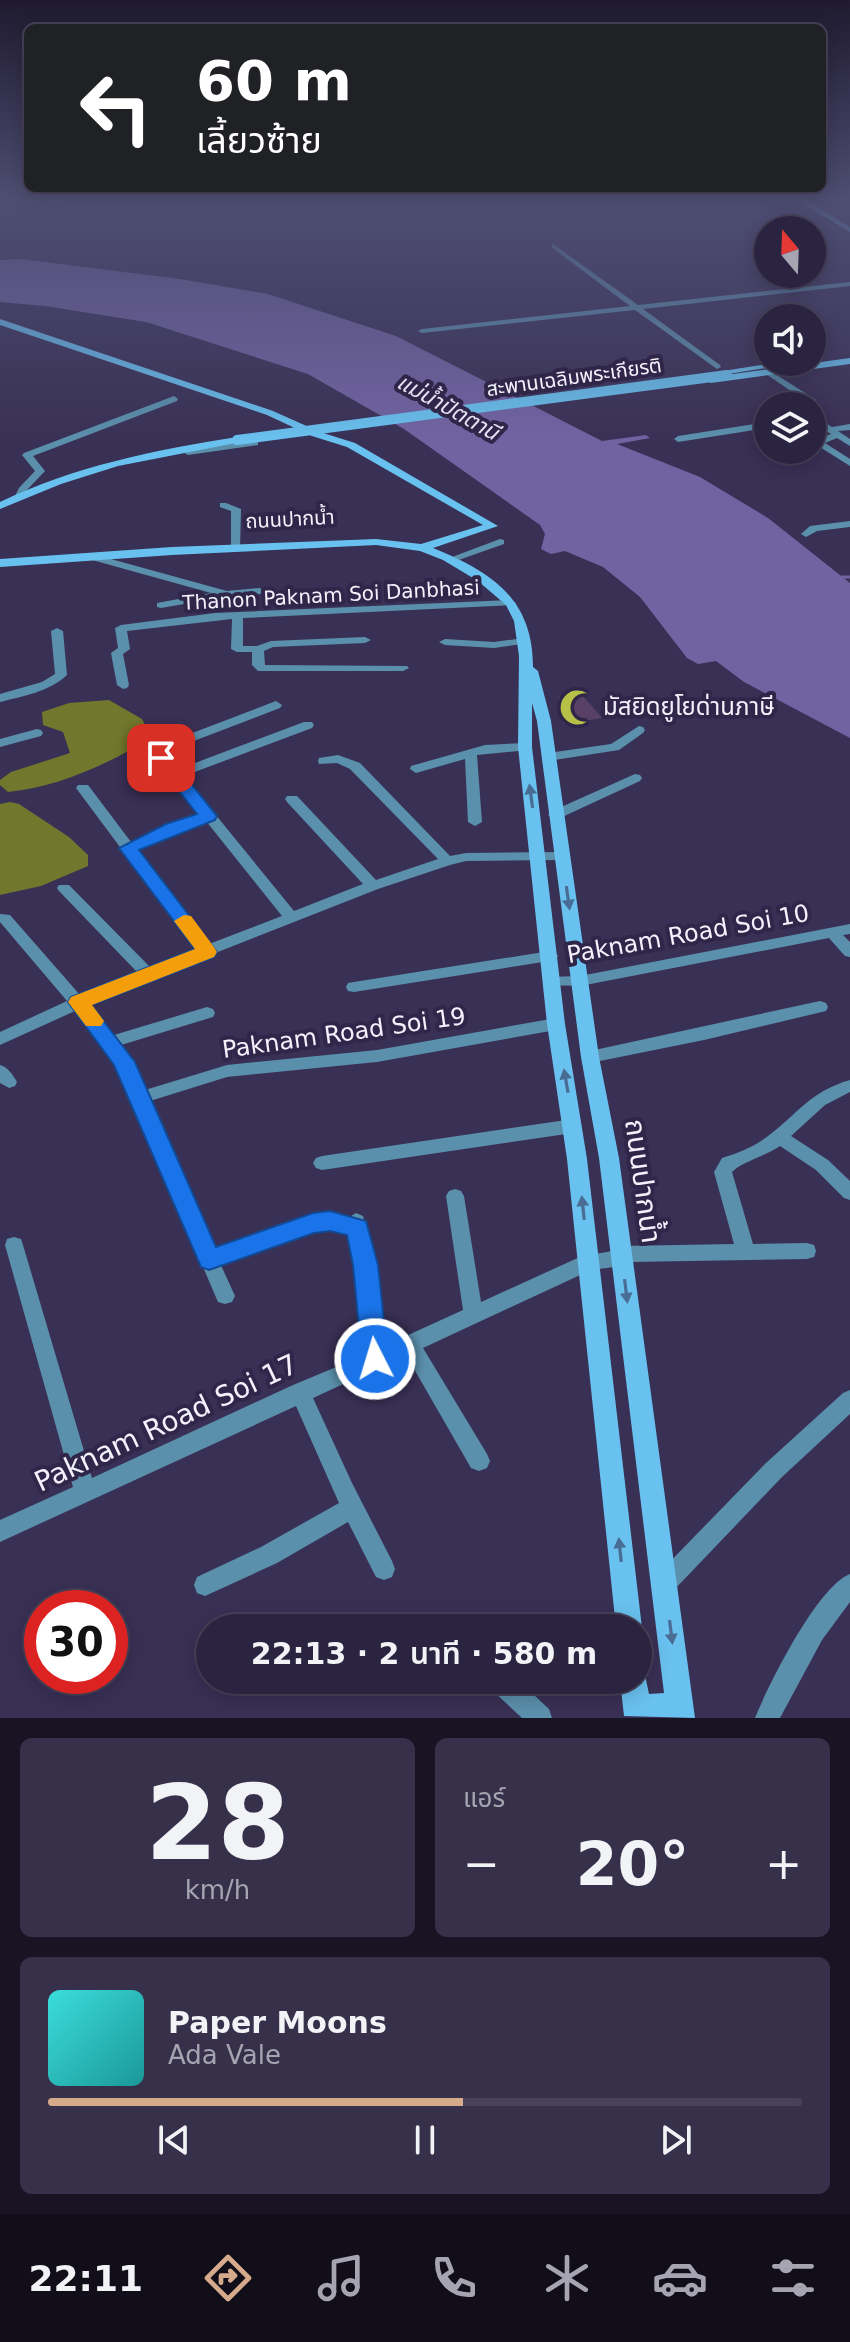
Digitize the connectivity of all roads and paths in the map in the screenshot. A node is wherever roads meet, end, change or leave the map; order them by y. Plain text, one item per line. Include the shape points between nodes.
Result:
1 (601, 281) edge
2 (850, 282) edge
3 (635, 306) junction
4 (0, 322) edge
5 (422, 331) dead end
6 (850, 358) edge
7 (826, 359) edge
8 (826, 362) edge
9 (717, 367) dead end
10 (754, 368) edge
11 (754, 374) edge
12 (775, 376) edge
13 (798, 392) edge
14 (174, 399) dead end
15 (754, 427) edge
16 (826, 427) edge
17 (850, 427) edge
18 (833, 432) junction
19 (316, 434) junction
20 (678, 439) dead end
21 (850, 443) edge
22 (156, 458) dead end
23 (849, 462) edge
24 (20, 496) junction
25 (223, 505) dead end
26 (0, 506) edge
27 (850, 524) edge
28 (806, 534) dead end
29 (500, 542) dead end
30 (236, 548) junction
31 (422, 548) junction
32 (89, 556) junction
33 (449, 560) junction
34 (0, 563) edge
35 (260, 591) dead end
36 (227, 594) junction
37 (511, 603) junction
38 (161, 605) dead end
39 (238, 616) junction
40 (57, 631) dead end
41 (365, 640) dead end
42 (445, 642) dead end
43 (525, 648) junction
44 (258, 649) junction
45 (403, 668) dead end
46 (123, 685) dead end
47 (0, 698) edge
48 (276, 705) dead end
49 (308, 725) dead end
50 (639, 730) dead end
51 (37, 733) dead end
52 (0, 743) edge
53 (525, 747) junction
54 (471, 753) junction
55 (548, 757) junction
56 (324, 761) dead end
57 (416, 769) dead end
58 (175, 775) junction
59 (635, 778) dead end
60 (83, 788) dead end
61 (292, 799) dead end
62 (555, 815) junction
63 (208, 816) junction
64 (475, 822) dead end
65 (128, 848) junction
66 (562, 856) junction
67 (539, 857) junction
68 (447, 861) junction
69 (373, 886) junction
70 (64, 888) dead end
71 (291, 917) junction
72 (5, 918) dead end
73 (850, 929) edge
74 (833, 933) junction
75 (207, 952) junction
76 (850, 952) edge
77 (550, 956) junction
78 (148, 974) junction
79 (552, 981) junction
80 (580, 981) junction
81 (354, 987) dead end
82 (78, 1002) junction
83 (820, 1007) dead end
84 (207, 1013) dead end
85 (556, 1024) junction
86 (0, 1039) edge
87 (111, 1042) junction
88 (590, 1057) junction
89 (850, 1086) edge
90 (140, 1098) junction
91 (573, 1126) junction
92 (779, 1137) junction
93 (322, 1163) dead end
94 (850, 1193) edge
95 (455, 1196) dead end
96 (14, 1245) dead end
97 (807, 1251) dead end
98 (746, 1253) junction
99 (622, 1256) junction
100 (209, 1259) junction
101 (589, 1262) junction
102 (225, 1296) dead end
103 (473, 1313) junction
104 (409, 1343) junction
105 (375, 1359) junction
106 (300, 1392) junction
107 (850, 1400) edge
108 (479, 1461) dead end
109 (85, 1492) junction
110 (352, 1508) junction
111 (0, 1531) edge
112 (384, 1569) dead end
113 (665, 1583) junction
114 (205, 1585) dead end
115 (850, 1585) edge
116 (627, 1614) edge
117 (515, 1694) edge
118 (638, 1713) edge
119 (680, 1713) edge
120 (773, 1715) edge
121 (540, 1718) edge

1 - 3 street
2 - 3 street
3 - 5 street
3 - 9 street
4 - 19 street via 279,416
6 - 7 street
6 - 8 street
6 - 24 street, สะพานเฉลิมพระเกียรติ, bridge via 173,450 109,464
10 - 11 street via 575,392 592,396
12 - 13 street
14 - 24 street via 27,455 40,471
15 - 20 street
16 - 18 street
17 - 18 street
18 - 21 street
18 - 23 street via 818,442
19 - 22 street
19 - 31 street via 372,455 492,526
24 - 26 street, สะพานเฉลิมพระเกียรติ
25 - 30 street via 236,509
27 - 28 street via 814,528
29 - 33 street
30 - 31 street, ถนนปากน้ำ via 360,542
30 - 32 street, ถนนปากน้ำ
31 - 33 street, ถนนปากน้ำ
32 - 34 street, ถนนปากน้ำ
32 - 36 street
33 - 37 street, ถนนปากน้ำ via 482,578
35 - 36 street
36 - 38 street
37 - 39 street, Thanon Paknam Soi Danbhasi
37 - 43 street, ถนนปากน้ำ
39 - 44 street via 237,649
39 - 46 street, Thanon Paknam Soi Danbhasi via 121,628 124,649 117,658
40 - 47 street via 61,675 46,685
41 - 44 street
42 - 43 street
43 - 53 street, ถนนปากน้ำ
43 - 55 street, ถนนปากน้ำ
44 - 45 street via 262,669
48 - 58 street via 158,749
49 - 58 street
50 - 55 street via 615,747
51 - 52 street
53 - 54 street
67 -> 53 street, ถนนปากน้ำ
54 - 57 street
54 - 64 street
55 - 62 street, ถนนปากน้ำ
56 - 68 street via 338,759 355,766
58 - 63 street
59 - 62 street
60 - 65 street
61 - 69 street
62 - 66 street, ถนนปากน้ำ
63 - 65 street
63 - 71 street
65 - 75 street
66 - 67 street
66 -> 80 street, ถนนปากน้ำ
67 - 68 street
67 - 77 street, ถนนปากน้ำ
68 - 69 street
69 - 71 street
70 - 78 street
71 - 75 street
72 - 82 street
73 - 74 street, Paknam Road Soi 10
74 - 76 street
74 - 80 street, Paknam Road Soi 10
75 - 78 street
77 - 79 street, ถนนปากน้ำ
77 - 81 street
78 - 82 street
79 - 80 street, Paknam Road Soi 10
79 - 85 street, ถนนปากน้ำ
80 - 88 street, ถนนปากน้ำ
82 - 86 street
82 - 87 street
83 - 88 street
84 - 87 street
85 - 90 street, Paknam Road Soi 19 via 377,1056 227,1071
91 -> 85 street, ถนนปากน้ำ
87 - 90 street
88 - 99 street, ถนนปากน้ำ
89 - 92 street via 814,1101
90 - 100 street
91 - 93 street
101 -> 91 street, ถนนปากน้ำ
92 - 94 street via 822,1165
92 - 98 street via 728,1163 723,1172
95 - 103 street
96 - 109 street
97 - 98 street, Paknam Road Soi 17
98 - 99 street, Paknam Road Soi 17
99 - 101 street, Paknam Road Soi 17
99 -> 113 street, ถนนปากน้ำ
100 - 102 street
100 - 105 street via 313,1223 357,1223
101 - 103 street, Paknam Road Soi 17
116 -> 101 street, ถนนปากน้ำ
103 - 104 street, Paknam Road Soi 17
104 - 105 street, Paknam Road Soi 17
104 - 108 street
105 - 106 street, Paknam Road Soi 17
106 - 109 street, Paknam Road Soi 17
106 - 110 street
107 - 113 street
109 - 111 street, Paknam Road Soi 17
110 - 112 street
110 - 114 street
113 -> 119 street, ถนนปากน้ำ
115 - 120 street via 826,1609 805,1643
117 - 121 street
118 - 119 street

